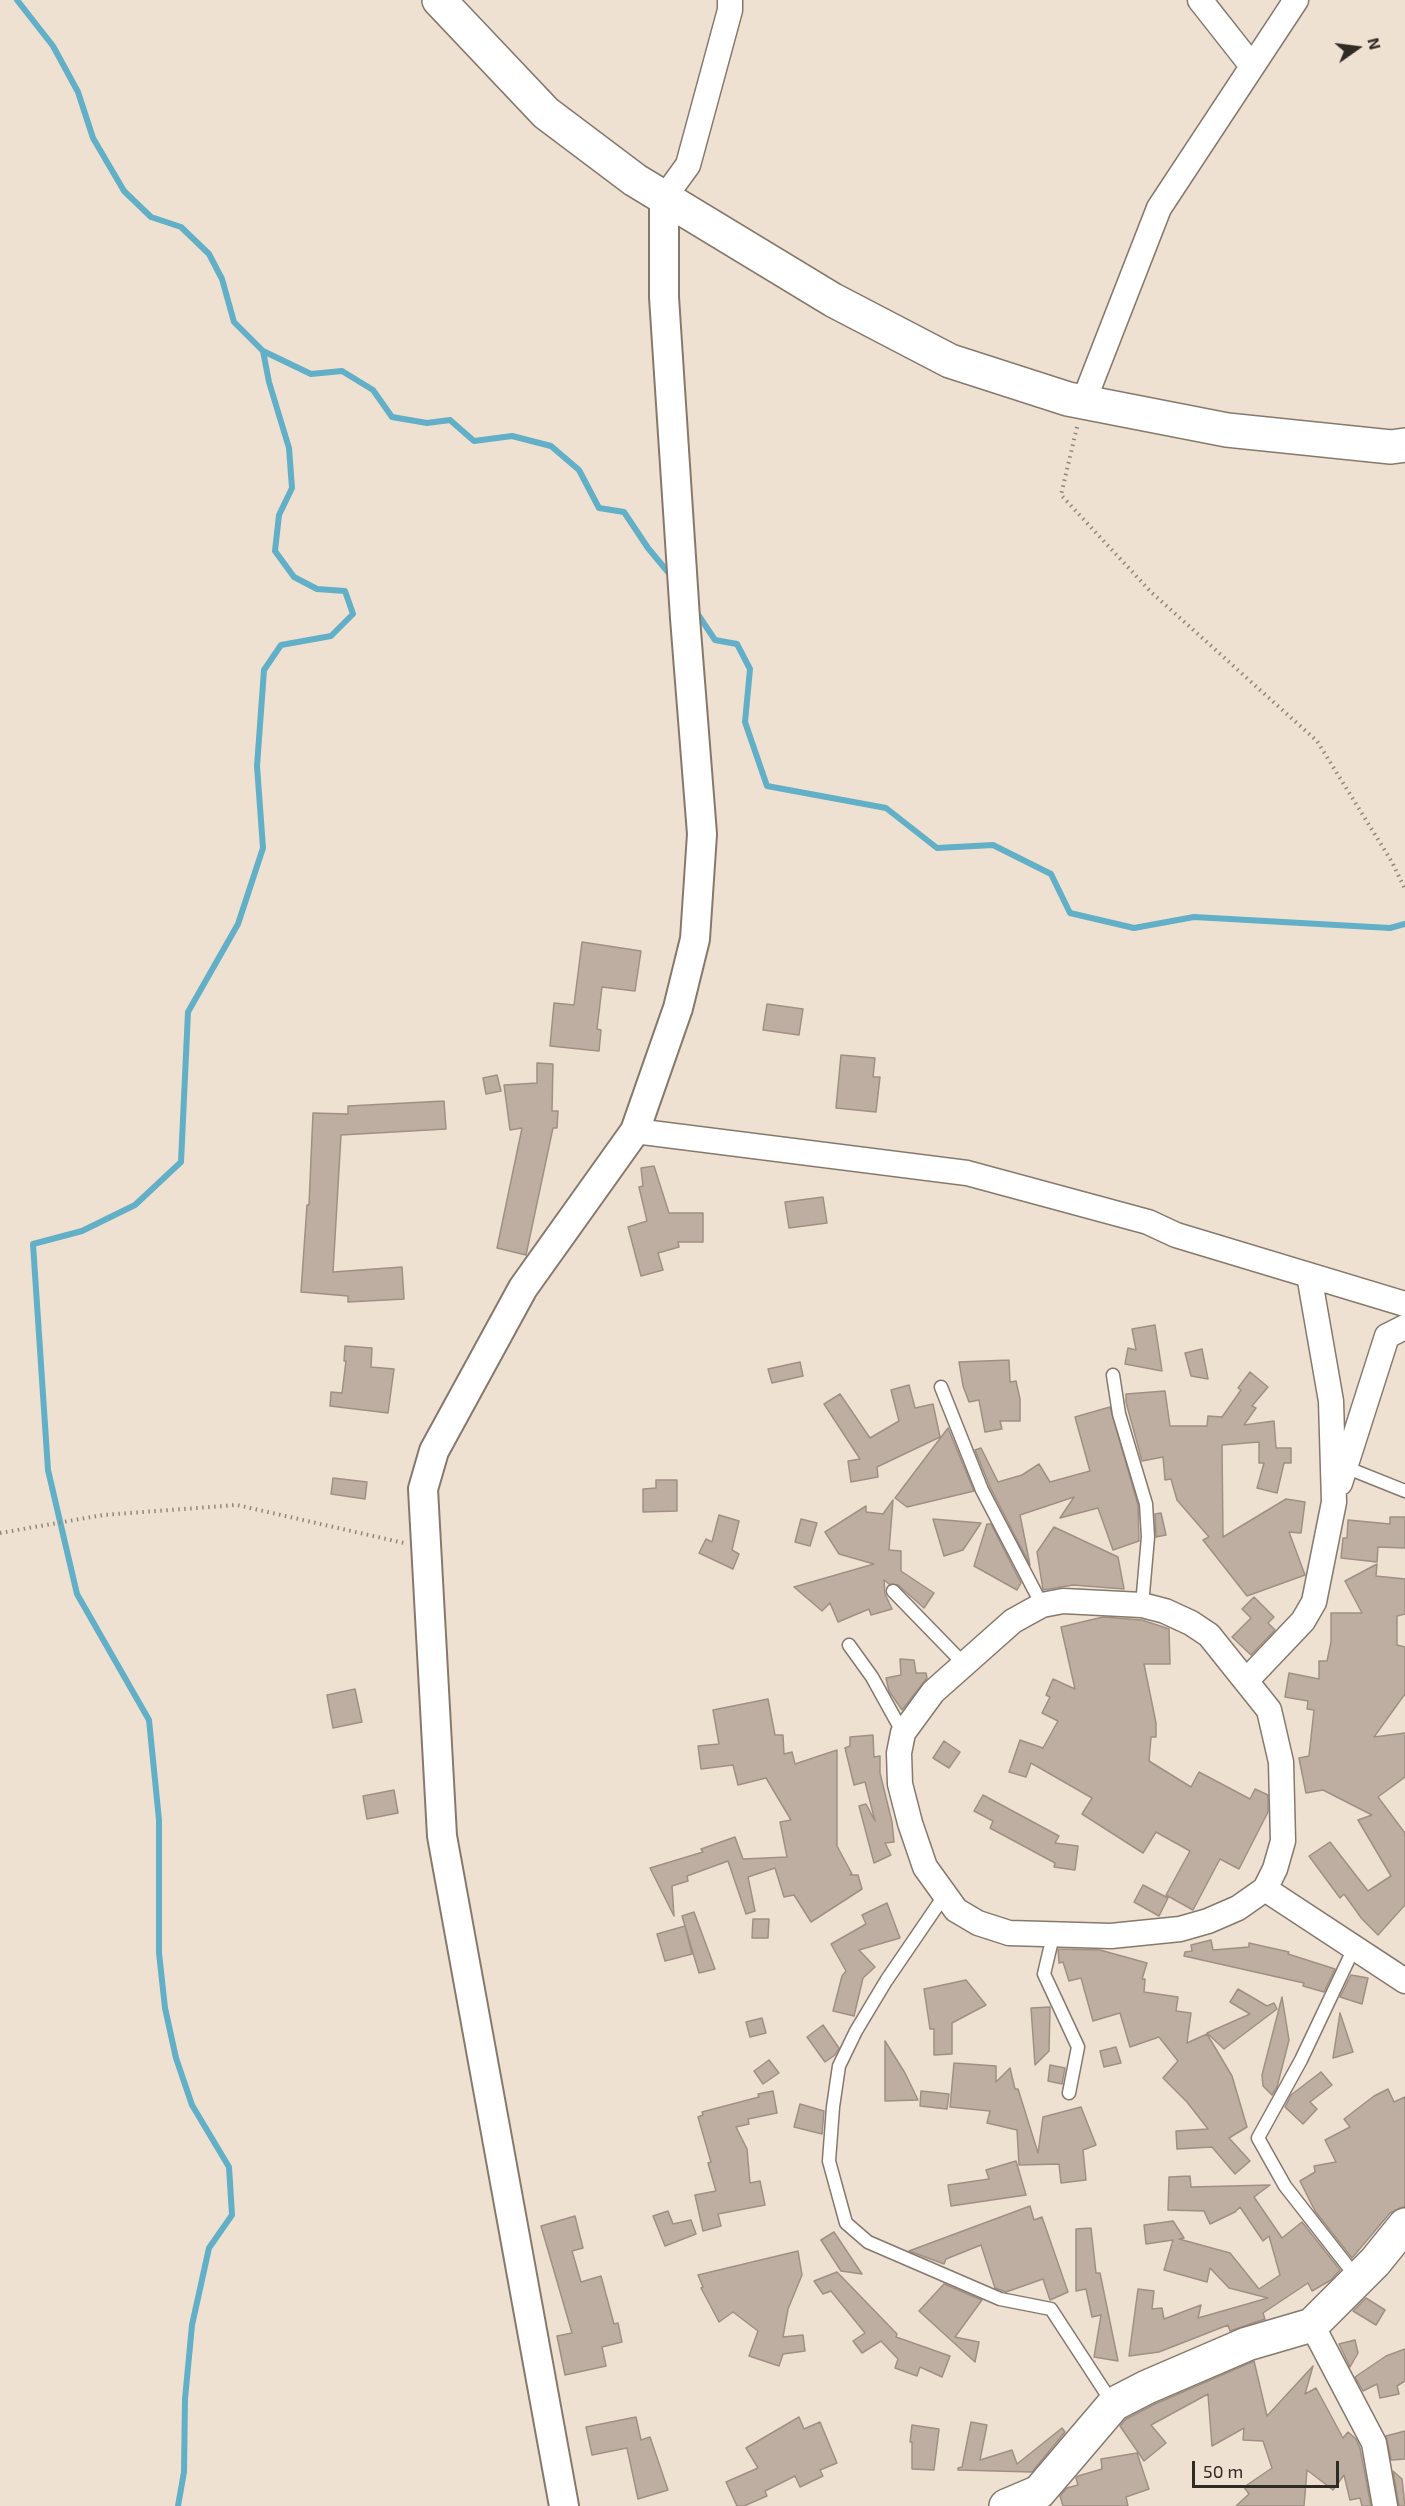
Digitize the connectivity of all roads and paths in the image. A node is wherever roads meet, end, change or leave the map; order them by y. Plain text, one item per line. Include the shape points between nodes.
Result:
1 (439, 0) edge
2 (1200, 0) edge
3 (1296, 0) edge
4 (733, 3) edge
5 (1252, 66) junction
6 (664, 198) junction
7 (1083, 403) junction
8 (1405, 445) edge
9 (1405, 889) edge
10 (635, 1131) junction
11 (1309, 1275) junction
12 (1405, 1304) edge
13 (1405, 1327) edge
14 (1113, 1375) dead end
15 (941, 1387) dead end
16 (1345, 1467) junction
17 (1405, 1491) edge
18 (1334, 1503) junction
19 (0, 1533) edge
20 (425, 1548) junction
21 (893, 1591) dead end
22 (1042, 1605) junction
23 (1142, 1605) junction
24 (849, 1645) dead end
25 (964, 1664) junction
26 (1246, 1681) junction
27 (903, 1733) junction
28 (1265, 1889) junction
29 (944, 1896) junction
30 (1053, 1935) junction
31 (1354, 1948) junction
32 (1405, 1981) edge
33 (1069, 2093) dead end
34 (1405, 2225) edge
35 (1357, 2278) junction
36 (1312, 2325) junction
37 (1114, 2404) junction
38 (1044, 2499) edge
39 (564, 2506) edge
40 (1006, 2506) edge
41 (1385, 2506) edge

1 - 6 main road via 546,113
2 - 5 street
3 - 5 street
4 - 6 street via 688,165
5 - 7 street via 1159,208
6 - 7 main road via 833,300 950,361
6 - 10 street via 664,297 702,834 695,939 678,1008
7 - 8 main road via 1227,430 1391,447
7 - 9 path via 1061,495 1151,592 1317,741
10 - 11 street via 967,1173 1148,1222 1176,1235
10 - 20 street via 523,1288 434,1451 423,1489
11 - 12 street
11 - 18 street via 1331,1401
13 - 16 street via 1387,1336
14 - 23 lane via 1119,1414 1146,1504 1148,1537
15 - 22 lane via 982,1490
16 - 17 lane
16 - 18 street
18 - 26 street via 1314,1602 1303,1621
19 - 20 path via 103,1515 237,1505
20 - 39 street via 442,1836
21 - 25 lane
22 - 23 street via 1064,1601
22 - 25 street via 1013,1621
23 - 26 street via 1166,1611 1209,1635
24 - 27 lane
25 - 27 street via 933,1692
26 - 28 street via 1269,1710 1281,1762 1283,1841
27 - 29 street via 900,1784 910,1824 926,1867
28 - 30 street via 1238,1908 1180,1929 1112,1936
28 - 31 street
29 - 30 street via 956,1910 978,1923 1009,1933
29 - 37 lane via 855,2031 839,2066 829,2161 846,2223 868,2242 1000,2299 1050,2309
30 - 33 lane via 1044,1974 1078,2047
31 - 32 street
31 - 35 lane via 1301,2060 1258,2138 1285,2186
34 - 35 main road
35 - 36 main road
36 - 37 main road via 1247,2344
36 - 41 street via 1374,2443
37 - 38 main road
38 - 40 main road

